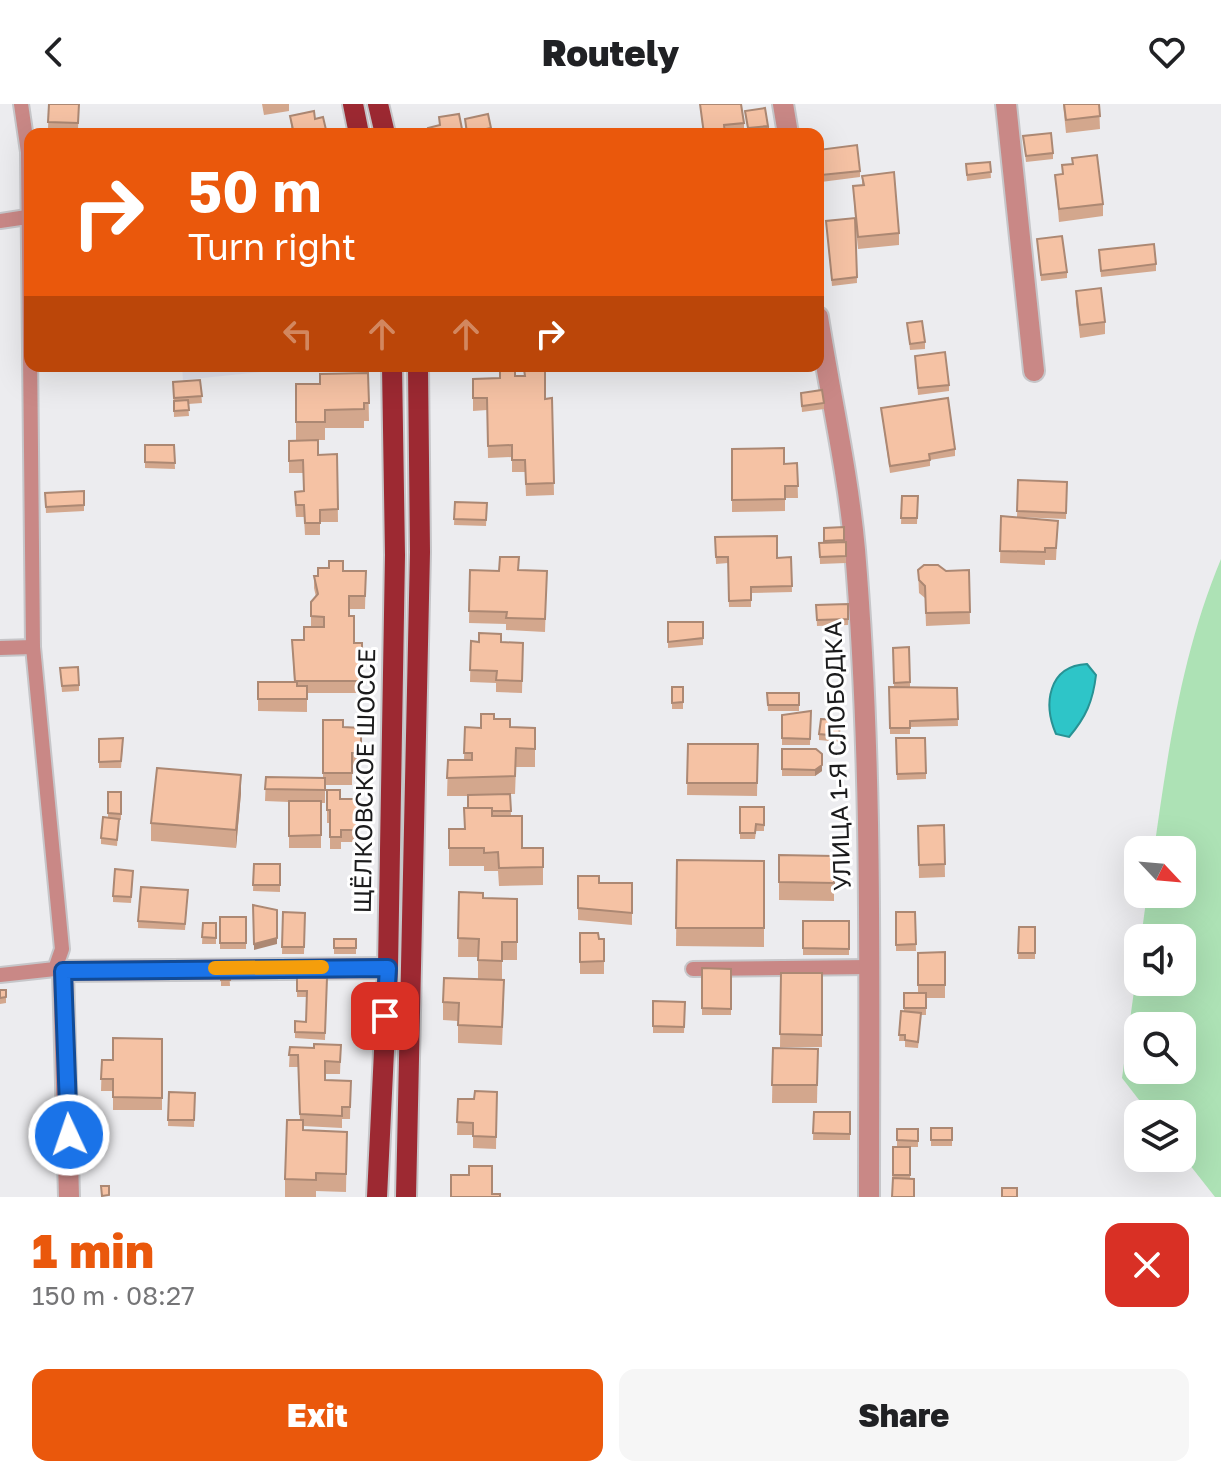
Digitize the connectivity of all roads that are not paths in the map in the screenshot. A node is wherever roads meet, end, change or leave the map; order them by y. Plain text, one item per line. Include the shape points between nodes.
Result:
1 (21, 104) edge
2 (353, 104) edge
3 (378, 104) edge
4 (783, 104) edge
5 (1006, 104) edge
6 (24, 128) edge
7 (358, 128) edge
8 (384, 128) edge
9 (787, 128) edge
10 (24, 217) edge
11 (0, 221) edge
12 (824, 354) edge
13 (1034, 371) dead end
14 (29, 372) edge
15 (392, 372) edge
16 (418, 372) edge
17 (33, 647) junction
18 (0, 648) edge
19 (869, 967) junction
20 (388, 968) junction
21 (693, 969) dead end
22 (0, 975) edge
23 (69, 1197) edge
24 (377, 1197) edge
25 (406, 1197) edge
26 (869, 1197) edge

1 - 6 lane
2 - 7 main road
3 - 8 main road
4 - 9 street
5 - 13 street
10 - 11 lane
12 - 19 street, УЛИЦА 1-Я СЛОБОДКА via 855,546
14 - 17 lane
15 - 20 main road, ЩЁЛКОВСКОЕ ШОССЕ via 395,555
16 - 25 main road, ЩЁЛКОВСКОЕ ШОССЕ
17 - 18 lane
17 - 22 lane via 62,949 55,969
19 - 21 lane
19 - 26 street, УЛИЦА 1-Я СЛОБОДКА
20 - 23 street via 63,971
20 - 24 main road, ЩЁЛКОВСКОЕ ШОССЕ

